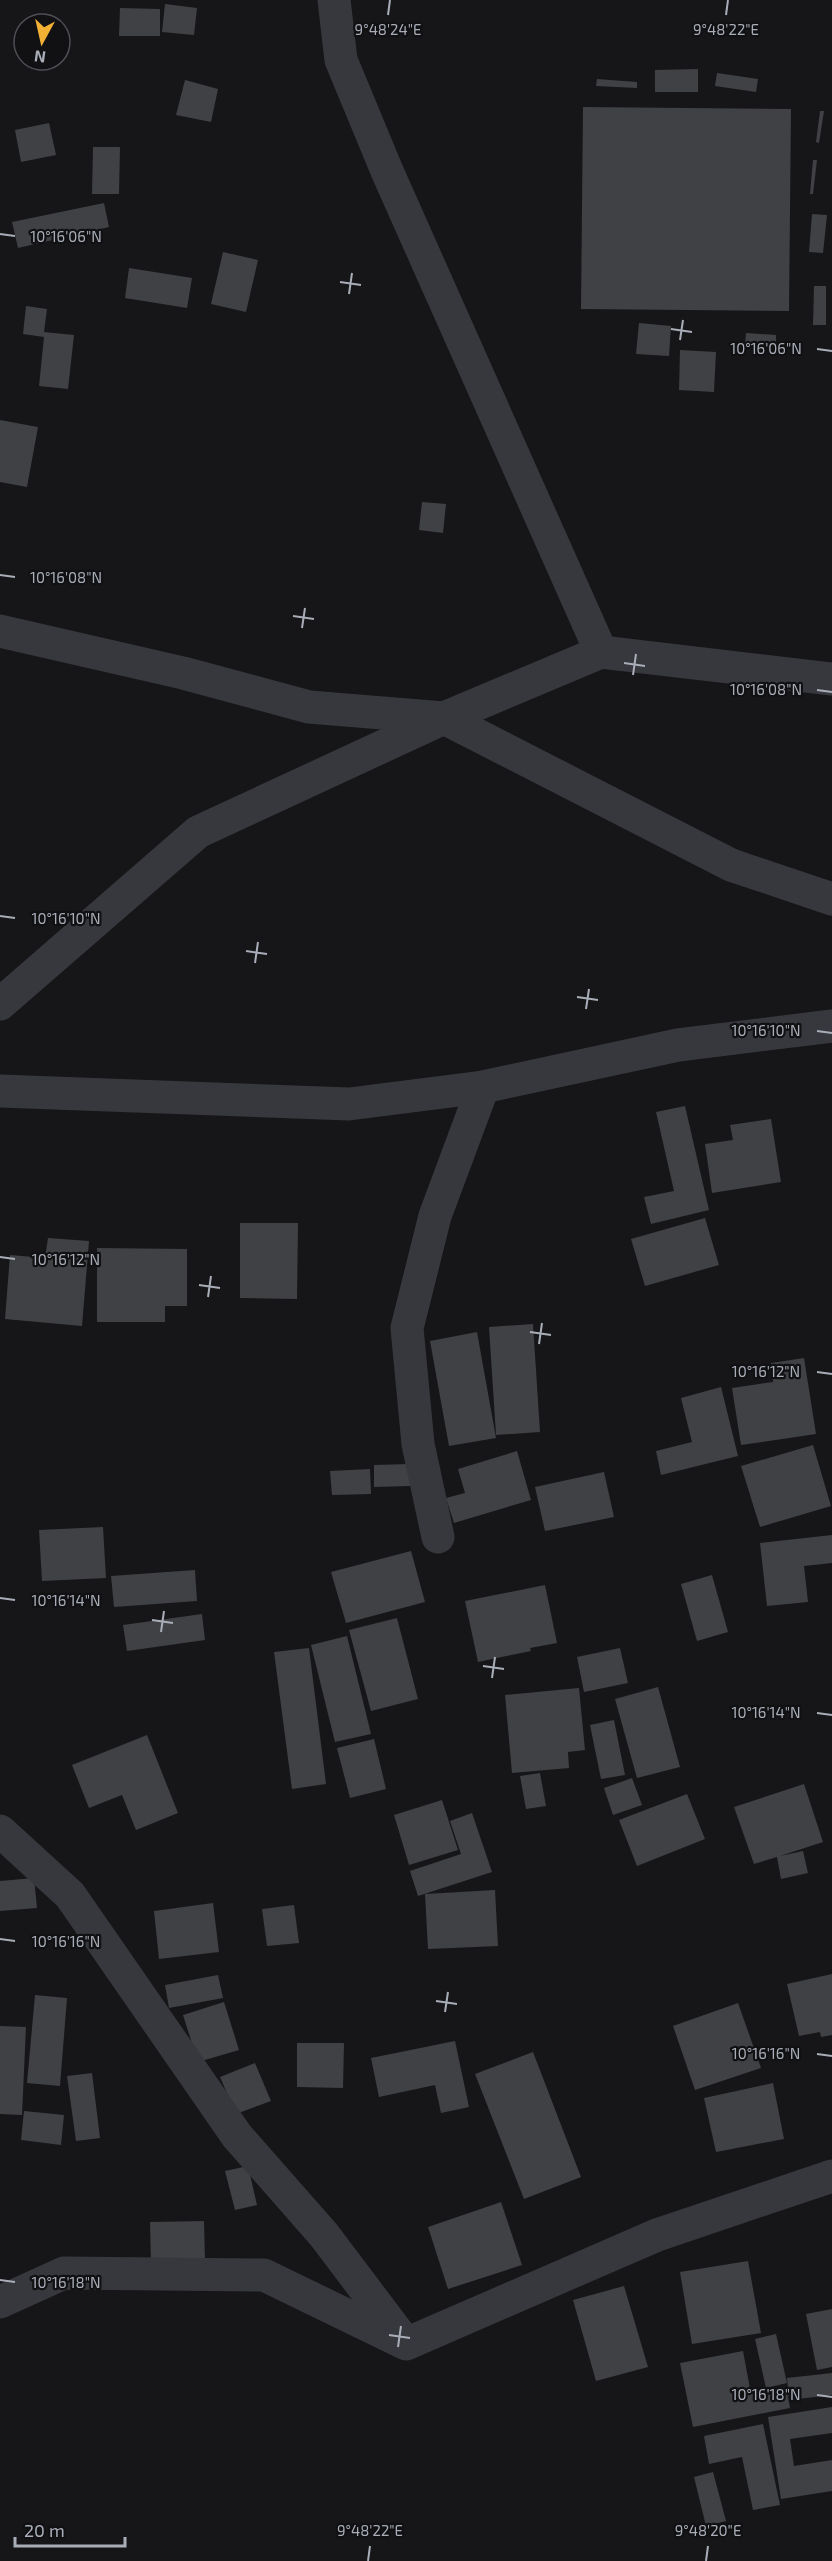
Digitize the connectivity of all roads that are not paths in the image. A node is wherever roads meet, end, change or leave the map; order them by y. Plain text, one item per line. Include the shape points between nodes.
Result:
1 (334, 0) edge
2 (0, 631) edge
3 (600, 652) junction
4 (832, 679) edge
5 (444, 717) junction
6 (832, 899) edge
7 (0, 1004) edge
8 (832, 1026) edge
9 (483, 1087) junction
10 (0, 1091) edge
11 (438, 1537) dead end
12 (0, 1831) edge
13 (832, 2176) edge
14 (0, 2302) edge
15 (406, 2344) junction

1 - 3 street via 341,60
2 - 5 street via 309,707
3 - 4 street
3 - 5 street
5 - 6 street via 731,865
5 - 7 street via 198,832
8 - 9 street via 678,1045
9 - 10 street via 349,1104
9 - 11 street via 435,1216 407,1328 418,1444
12 - 15 street via 70,1895 237,2136 324,2235
13 - 15 street via 657,2235
14 - 15 street via 64,2273 264,2275

